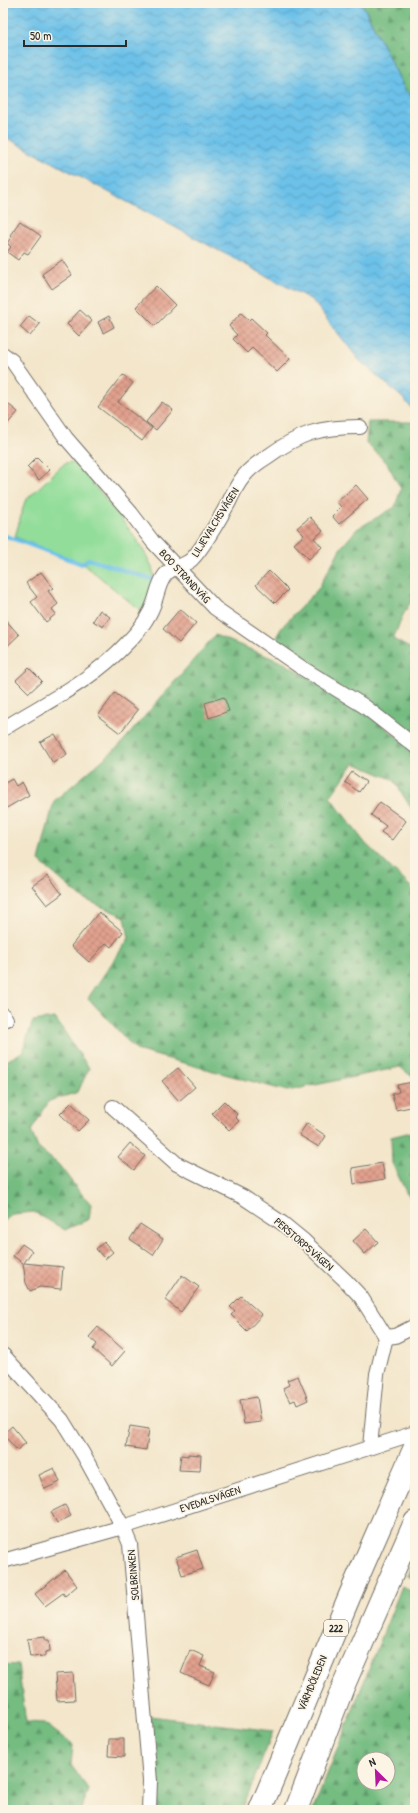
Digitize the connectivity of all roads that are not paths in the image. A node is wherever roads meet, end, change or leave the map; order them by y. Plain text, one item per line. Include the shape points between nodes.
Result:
1 (3, 354) edge
2 (360, 427) dead end
3 (177, 567) junction
4 (3, 729) edge
5 (415, 746) edge
6 (113, 1107) dead end
7 (415, 1326) edge
8 (386, 1337) junction
9 (3, 1355) edge
10 (415, 1433) edge
11 (370, 1447) junction
12 (415, 1447) edge
13 (415, 1522) edge
14 (123, 1527) junction
15 (3, 1561) edge
16 (149, 1810) edge
17 (260, 1810) edge
18 (296, 1810) edge

1 - 3 street, BOO STRANDVÄG via 12,361 66,438
2 - 3 street, LILJEVALCHSVÄGEN via 332,428 299,437 251,468 192,560
3 - 4 street, LILJEVALCHSVÄGEN via 166,574 159,585 150,613 138,631 110,660 64,694
3 - 5 street, BOO STRANDVÄG via 215,608 295,664 364,706
6 - 8 street, PERSTORPSVÄGEN via 177,1164 243,1197 304,1241 361,1298
7 - 8 street via 395,1336
8 - 11 street via 377,1374
9 - 14 street, SOLBRINKEN via 62,1420
10 - 11 street, EVEDALSVÄGEN
11 - 14 street, EVEDALSVÄGEN
12 - 17 highway, VÄRMDÖLEDEN / 222
13 - 18 highway, 222 via 343,1687
14 - 15 street, EVEDALSVÄGEN
14 - 16 street, SOLBRINKEN via 130,1544 135,1594 150,1781

